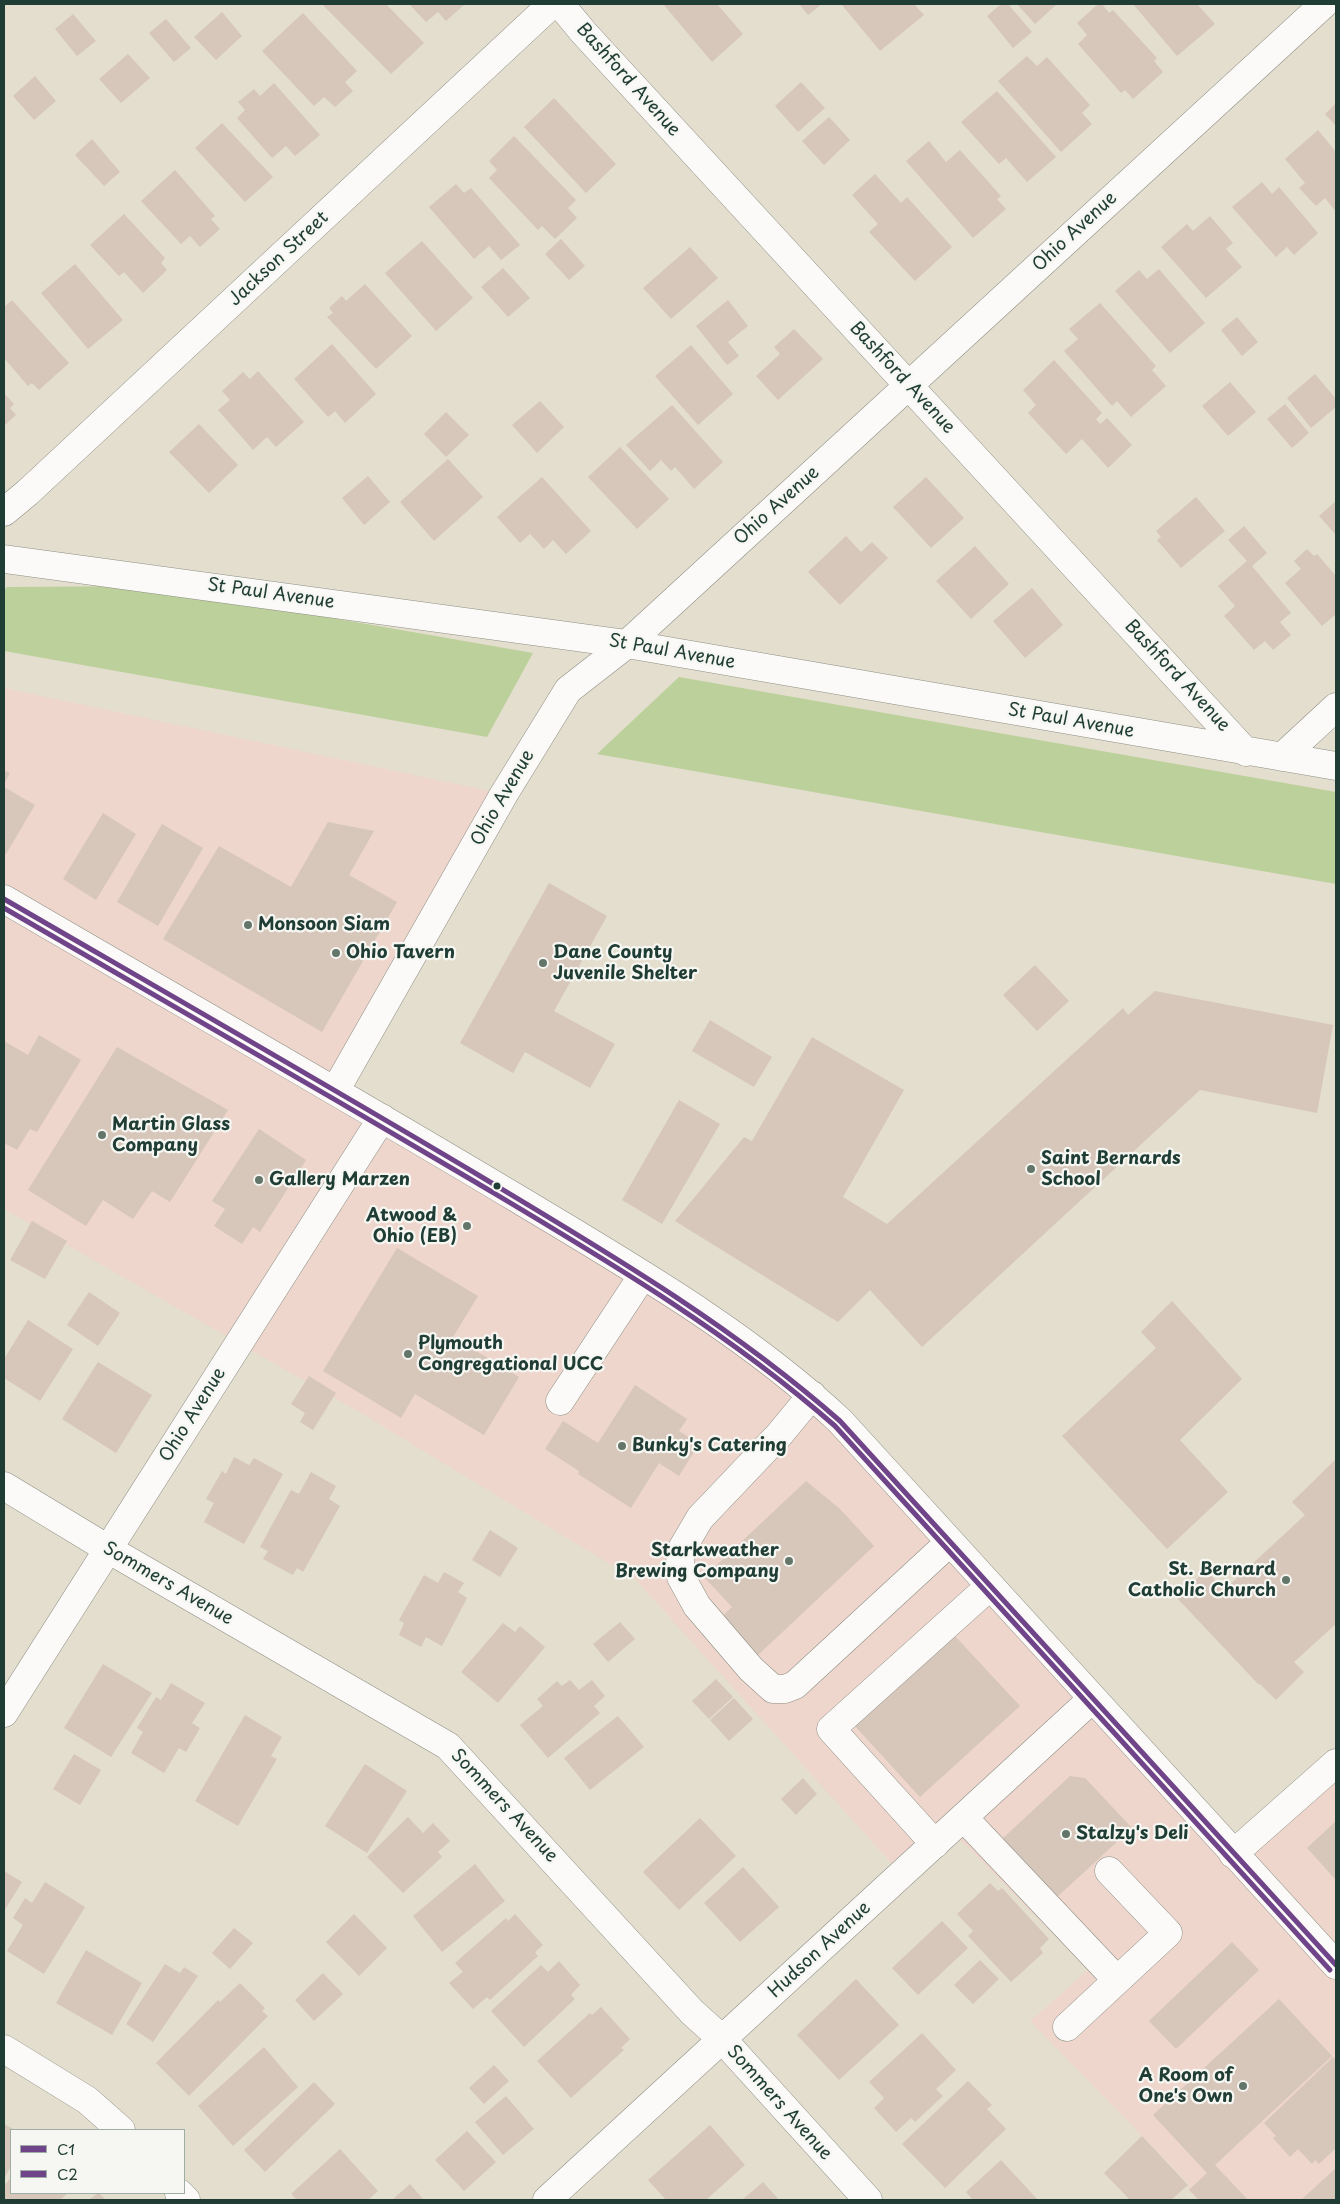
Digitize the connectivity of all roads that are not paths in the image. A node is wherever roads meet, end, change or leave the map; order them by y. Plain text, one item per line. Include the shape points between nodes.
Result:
1 (552, 4) edge
2 (560, 4) edge
3 (1324, 4) edge
4 (908, 385) junction
5 (4, 512) edge
6 (4, 559) edge
7 (627, 644) junction
8 (1336, 707) edge
9 (1246, 752) junction
10 (1282, 757) junction
11 (1336, 766) edge
12 (4, 899) edge
13 (335, 1091) junction
14 (382, 1118) junction
15 (643, 1275) junction
16 (812, 1395) junction
17 (560, 1401) dead end
18 (4, 1486) edge
19 (950, 1542) junction
20 (108, 1550) junction
21 (990, 1586) junction
22 (1092, 1699) junction
23 (4, 1713) edge
24 (1336, 1763) edge
25 (964, 1818) junction
26 (935, 1844) junction
27 (1233, 1854) junction
28 (1109, 1871) dead end
29 (1336, 1965) edge
30 (1117, 1980) junction
31 (1067, 2027) dead end
32 (723, 2040) junction
33 (4, 2050) edge
34 (120, 2129) edge
35 (547, 2200) edge
36 (868, 2200) edge

1 - 5 street, Jackson Street
2 - 4 street, Bashford Avenue
3 - 4 street, Ohio Avenue
4 - 7 street, Ohio Avenue
4 - 9 street, Bashford Avenue
6 - 7 street, St Paul Avenue
7 - 9 street, St Paul Avenue
7 - 13 street, Ohio Avenue via 568,690 504,794
8 - 10 street
9 - 10 street, St Paul Avenue
10 - 11 street, St Paul Avenue
12 - 13 street
13 - 14 street
14 - 15 street
14 - 20 street, Ohio Avenue
15 - 16 street
15 - 17 street
16 - 19 street via 840,1421
16 - 19 street via 779,1435 700,1518 680,1552 681,1577 697,1606 751,1669 772,1689 795,1685
18 - 20 street, Sommers Avenue
19 - 21 street
20 - 23 street, Ohio Avenue
20 - 32 street, Sommers Avenue via 448,1746 692,2012
21 - 22 street
21 - 26 street via 831,1729
22 - 25 street, Hudson Avenue
22 - 27 street
24 - 27 street
25 - 26 street, Hudson Avenue
25 - 30 street
26 - 32 street, Hudson Avenue
27 - 29 street
28 - 30 street via 1168,1933
30 - 31 street
32 - 35 street, Hudson Avenue
32 - 36 street, Sommers Avenue
33 - 34 street via 87,2100

